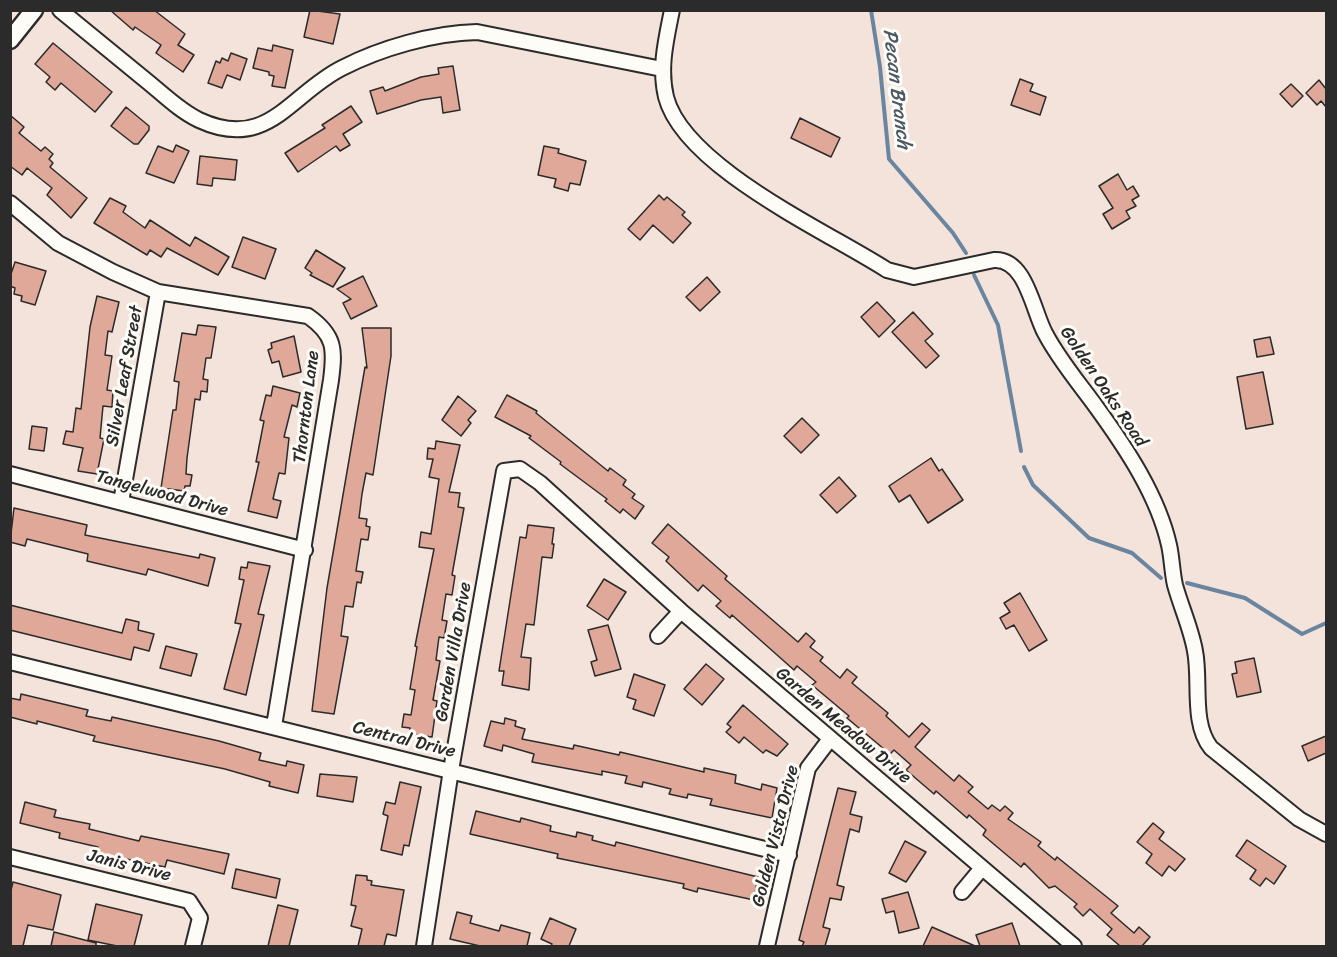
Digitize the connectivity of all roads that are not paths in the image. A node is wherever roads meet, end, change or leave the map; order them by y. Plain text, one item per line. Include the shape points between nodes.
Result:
1 (34, 10) edge
2 (60, 10) edge
3 (672, 10) edge
4 (10, 40) edge
5 (662, 69) junction
6 (10, 203) edge
7 (158, 292) junction
8 (504, 471) joint
9 (10, 474) edge
10 (122, 502) junction
11 (305, 550) junction
12 (681, 611) junction
13 (658, 636) dead end
14 (10, 662) edge
15 (274, 726) junction
16 (831, 739) junction
17 (451, 770) junction
18 (1326, 834) edge
19 (789, 855) junction
20 (10, 857) edge
21 (982, 868) junction
22 (962, 892) dead end
23 (193, 946) edge
24 (424, 946) edge
25 (767, 946) edge
26 (1074, 946) edge

1 - 4 street
2 - 5 street via 185,111 210,124 238,129 266,124 323,78 344,67 409,45 464,33 477,32
3 - 5 street
5 - 18 street, Golden Oaks Road via 671,111 685,133 713,160 788,211 887,270 914,277 999,260 1016,268 1059,357 1105,419 1154,501 1169,544 1176,586 1195,650 1204,738 1211,748 1299,819
6 - 7 street, Thornton Lane via 58,243
7 - 10 street, Silver Leaf Street
7 - 11 street, Thornton Lane via 308,316 323,327 332,343 334,358
8 - 12 street, Garden Meadow Drive via 520,469 540,483
8 - 17 street, Garden Villa Drive
9 - 10 street, Tangelwood Drive
10 - 11 street, Tangelwood Drive
11 - 15 street, Thornton Lane
12 - 13 street
12 - 16 street, Garden Meadow Drive
14 - 15 street, Central Drive
15 - 17 street, Central Drive
16 - 19 street, Golden Vista Drive via 808,768
16 - 21 street, Garden Meadow Drive
17 - 19 street, Central Drive
17 - 24 street, Garden Villa Drive
19 - 25 street, Golden Vista Drive
20 - 23 street, Janis Drive via 189,901 200,918
21 - 22 street
21 - 26 street, Garden Meadow Drive

